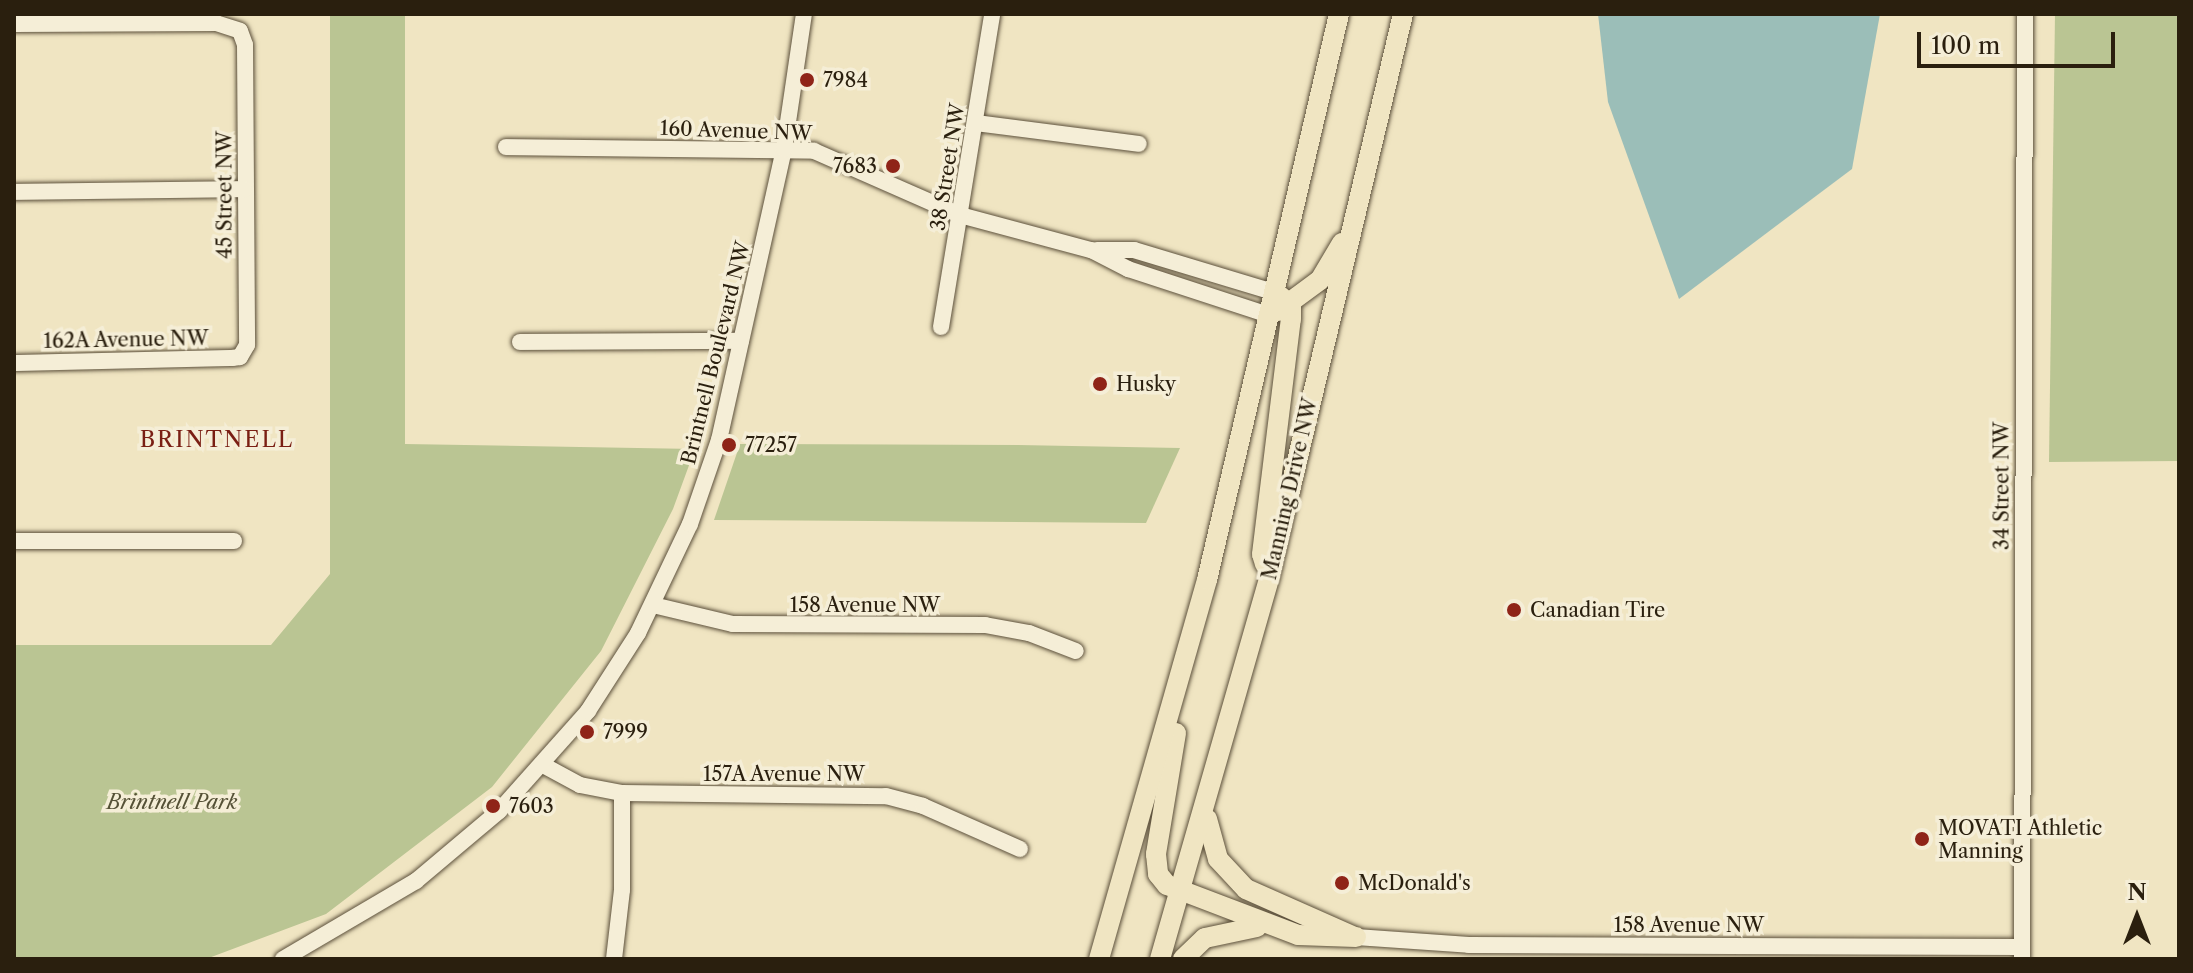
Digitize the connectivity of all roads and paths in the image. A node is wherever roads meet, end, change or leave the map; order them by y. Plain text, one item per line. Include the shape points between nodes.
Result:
1 (804, 14) edge
2 (992, 14) edge
3 (1339, 14) edge
4 (1403, 14) edge
5 (2025, 14) edge
6 (14, 24) edge
7 (976, 123) junction
8 (1139, 144) dead end
9 (506, 147) dead end
10 (784, 149) junction
11 (244, 189) junction
12 (14, 192) edge
13 (960, 215) junction
14 (1353, 226) junction
15 (1091, 250) junction
16 (1283, 299) junction
17 (1269, 315) junction
18 (941, 327) dead end
19 (741, 341) junction
20 (520, 342) dead end
21 (240, 357) joint
22 (14, 363) edge
23 (14, 541) edge
24 (234, 541) dead end
25 (1270, 575) junction
26 (653, 605) junction
27 (1076, 651) dead end
28 (1176, 701) junction
29 (543, 765) junction
30 (622, 793) junction
31 (1208, 802) junction
32 (1020, 849) dead end
33 (1180, 894) junction
34 (1274, 928) junction
35 (1356, 937) junction
36 (1448, 952) edge
37 (1469, 952) edge
38 (2022, 953) edge
39 (283, 959) edge
40 (614, 959) edge
41 (1099, 959) edge
42 (1160, 959) edge
43 (1183, 959) edge

1 - 10 street, Brintnell Boulevard NW
2 - 7 street, 38 Street NW
3 - 16 main road
4 - 14 main road, Manning Drive NW
5 - 38 street, 34 Street NW
6 - 11 street, 45 Street NW via 216,23 240,31 245,45
7 - 8 street
7 - 13 street, 38 Street NW
9 - 10 street, 160 Avenue NW
10 - 13 street, 160 Avenue NW via 829,155
10 - 19 street, Brintnell Boulevard NW
11 - 12 street
11 - 21 street, 45 Street NW via 247,345
13 - 15 street, 160 Avenue NW
13 - 18 street, 38 Street NW
14 - 16 main road via 1320,280
14 - 25 main road, Manning Drive NW
15 - 16 street, 160 Avenue NW via 1134,250
15 - 17 street, 160 Avenue NW via 1128,269
16 - 17 main road
16 - 25 main road via 1262,554
17 - 28 main road
19 - 20 street
19 - 26 street, Brintnell Boulevard NW via 701,494
21 - 22 street, 162A Avenue NW
23 - 24 street
25 - 31 main road, Manning Drive NW
26 - 27 street, 158 Avenue NW via 703,621 748,625 985,625 1029,633
26 - 29 street, Brintnell Boulevard NW via 607,684
28 - 33 main road via 1175,763 1156,854 1158,874
28 - 41 main road
29 - 30 street, 157A Avenue NW via 580,785
29 - 39 street, Brintnell Boulevard NW via 499,811 416,881
30 - 32 street, 157A Avenue NW via 886,796 923,806
30 - 40 street via 622,890
31 - 33 main road, Manning Drive NW
31 - 35 main road via 1206,830 1230,876 1266,901
33 - 34 main road
33 - 42 main road, Manning Drive NW
34 - 35 main road via 1318,939
34 - 43 main road via 1220,932
35 - 36 street, 158 Avenue NW
36 - 37 street, 158 Avenue NW
37 - 38 street, 158 Avenue NW

